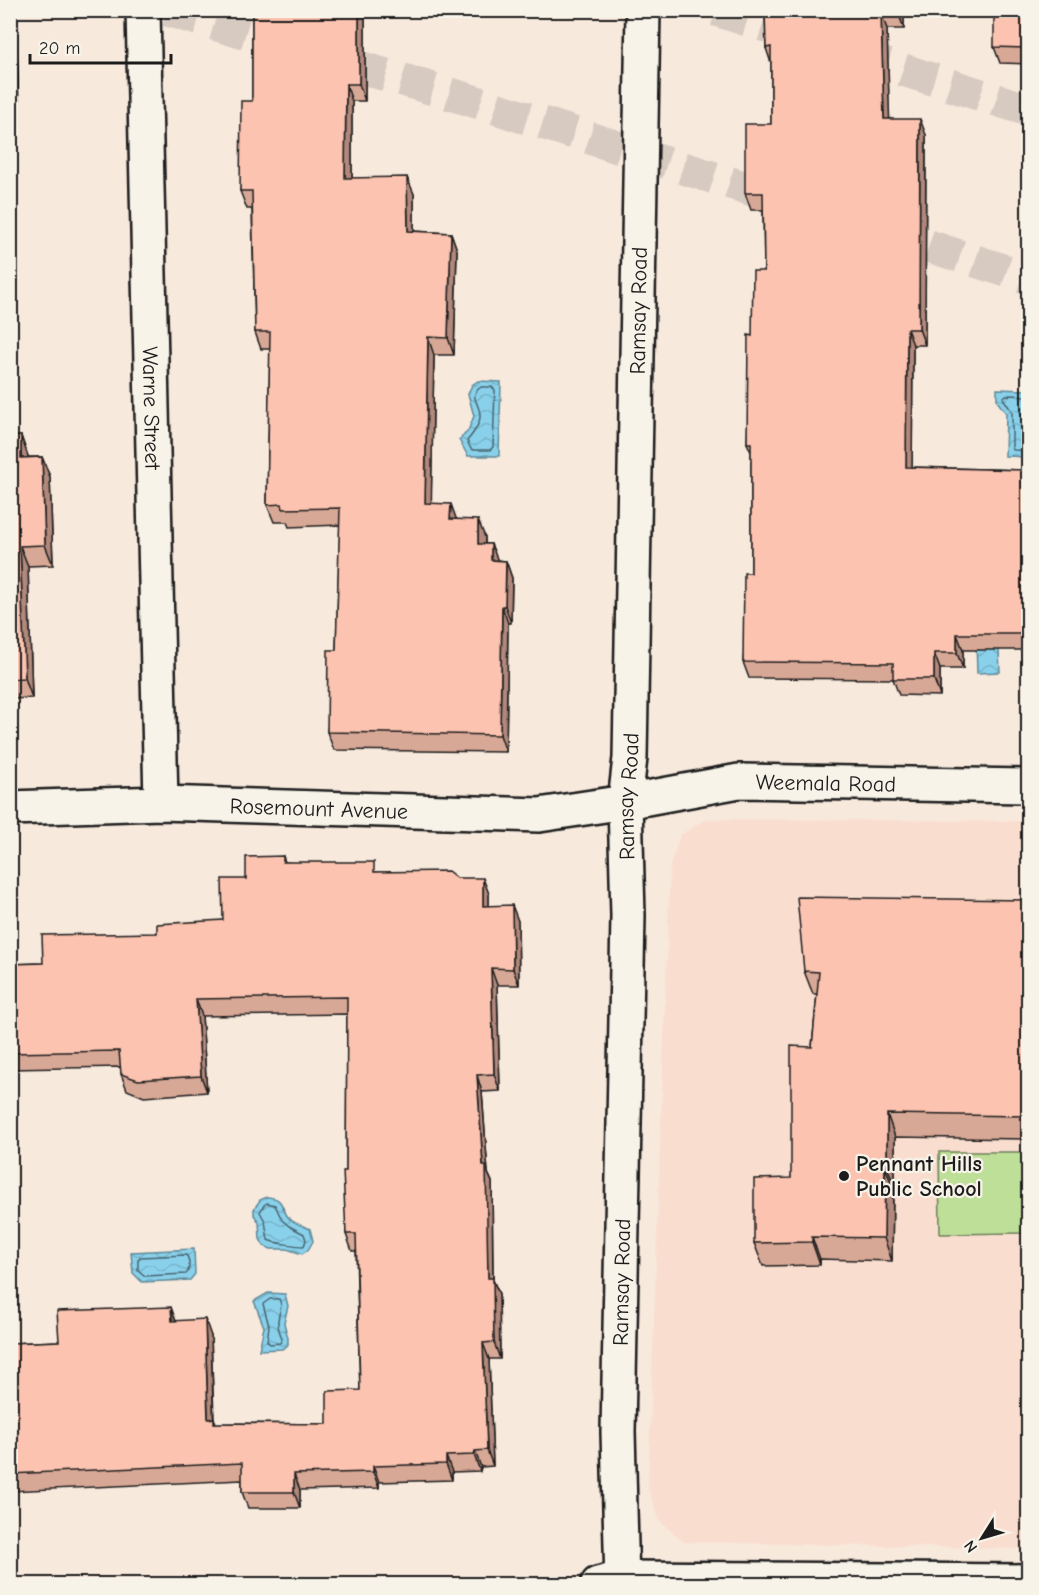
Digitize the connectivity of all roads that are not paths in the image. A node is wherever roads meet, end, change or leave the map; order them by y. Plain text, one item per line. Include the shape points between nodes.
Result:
1 (143, 10) edge
2 (643, 10) edge
3 (1029, 786) edge
4 (625, 802) junction
5 (161, 803) junction
6 (10, 808) edge
7 (1029, 1581) edge
8 (614, 1582) edge

1 - 5 street, Warne Street
2 - 4 street, Ramsay Road via 630,758
3 - 4 street, Weemala Road via 739,781
4 - 5 street, Rosemount Avenue via 539,815
4 - 8 street, Ramsay Road via 628,916
5 - 6 street, Rosemount Avenue
7 - 8 street

